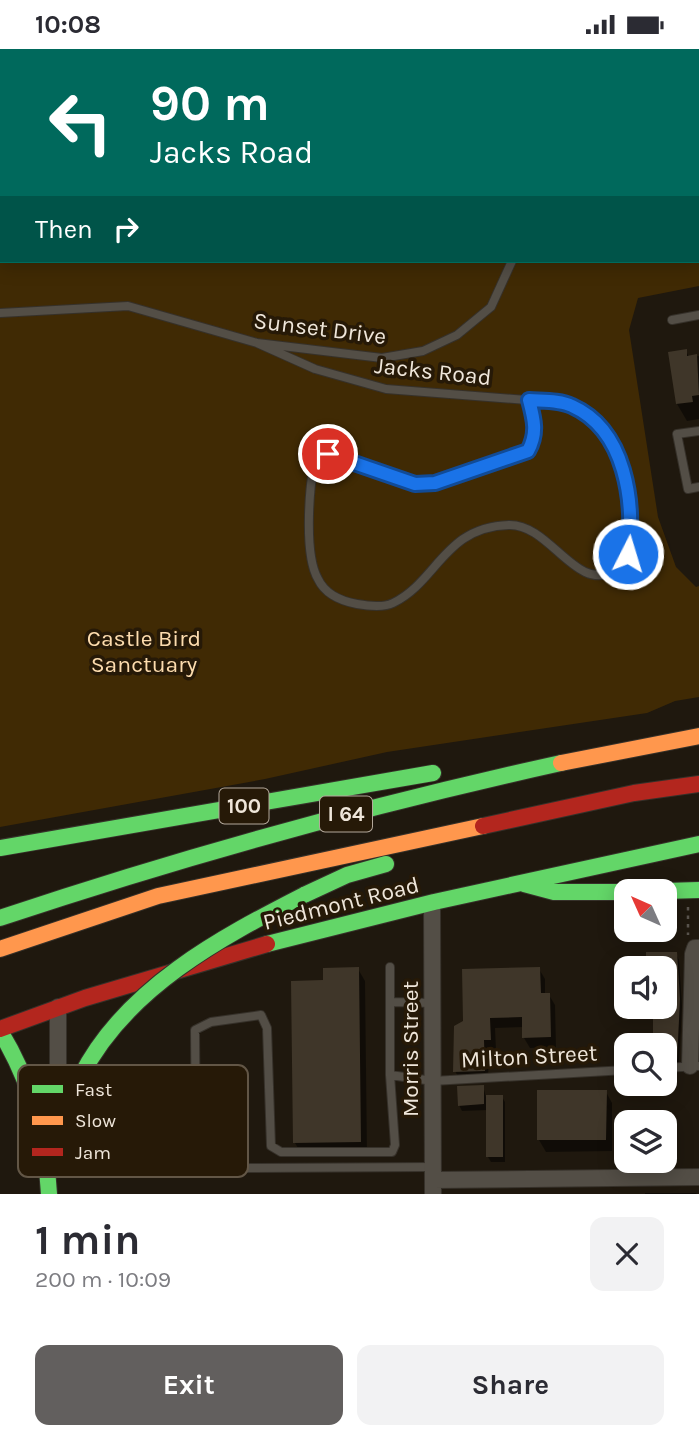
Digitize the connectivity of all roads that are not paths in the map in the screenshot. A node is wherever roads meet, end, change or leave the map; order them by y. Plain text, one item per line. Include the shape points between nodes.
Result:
1 (511, 263) edge
2 (2, 312) edge
3 (699, 315) edge
4 (672, 320) dead end
5 (257, 343) junction
6 (529, 400) junction
7 (699, 431) edge
8 (699, 487) edge
9 (699, 736) edge
10 (488, 778) junction
11 (699, 784) edge
12 (634, 793) junction
13 (699, 844) edge
14 (0, 848) edge
15 (522, 883) junction
16 (614, 892) edge
17 (432, 903) junction
18 (0, 918) edge
19 (697, 948) edge
20 (0, 949) edge
21 (390, 967) dead end
22 (390, 1002) junction
23 (432, 1003) junction
24 (58, 1007) junction
25 (0, 1030) edge
26 (18, 1065) edge
27 (56, 1065) edge
28 (87, 1065) edge
29 (195, 1065) edge
30 (695, 1066) edge
31 (677, 1067) edge
32 (614, 1071) edge
33 (390, 1075) junction
34 (433, 1081) junction
35 (248, 1174) edge
36 (699, 1177) edge
37 (433, 1180) edge

1 - 5 lane, Sunset Drive via 491,307 457,335 423,351 382,358
2 - 5 lane, Sunset Drive via 128,306
3 - 4 lane
5 - 6 lane, Jacks Road via 315,369 386,389
6 - 6 lane, Jacks Road via 535,426 528,451 435,483 415,484 341,457 322,456 314,464 311,479 310,553 323,587 343,601 390,604 406,596 444,552 465,538 513,525 545,539 585,575 598,577 615,571 628,554 632,526 628,490 617,455 587,414 569,404
7 - 8 lane via 677,434 688,489
9 - 10 main road, I 64
10 - 14 main road, 100 via 436,772
10 - 18 main road, I 64 via 144,870
11 - 12 main road, I 64
12 - 20 main road, I 64 via 158,896
12 - 28 main road, bridge via 347,875 304,895 185,963 146,994 110,1032
13 - 15 main road, Piedmont Road
15 - 16 main road via 554,892
15 - 17 main road, Piedmont Road
17 - 23 street, Morris Street
17 - 24 main road, Piedmont Road via 264,945
19 - 30 street
21 - 22 lane
22 - 23 lane
22 - 33 lane
23 - 34 street, Morris Street
24 - 25 main road, Piedmont Road
24 - 27 street
25 - 26 main road
29 - 33 lane via 195,1030 211,1022 261,1015 267,1028 271,1146 281,1153 392,1152
30 - 31 lane
32 - 34 lane, Milton Street
33 - 34 lane, Milton Street
34 - 37 street, Morris Street
35 - 37 lane
36 - 37 street

